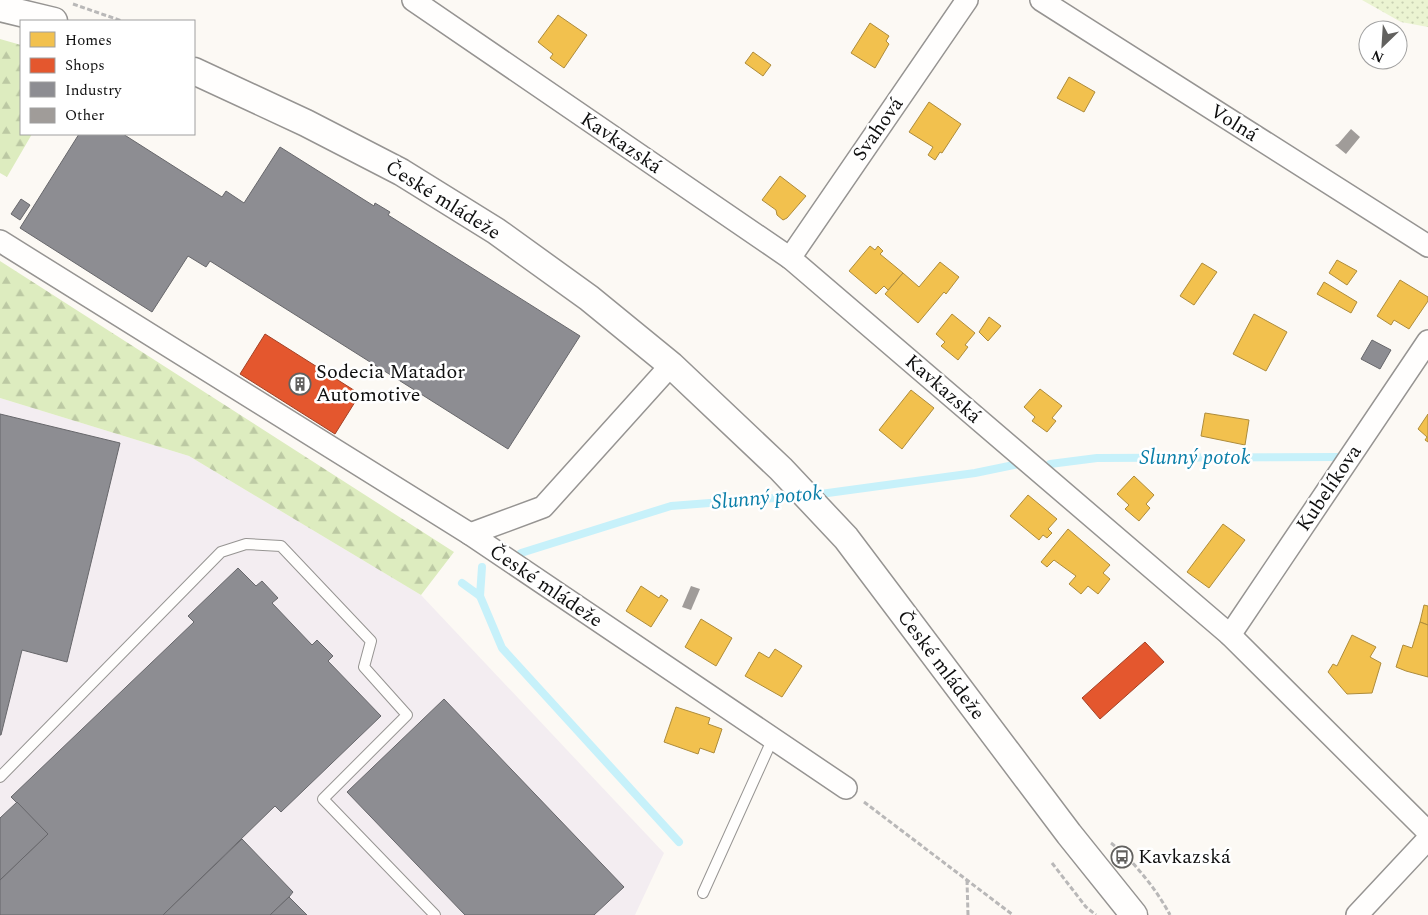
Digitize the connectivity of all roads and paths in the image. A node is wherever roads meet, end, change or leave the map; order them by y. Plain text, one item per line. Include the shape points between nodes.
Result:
1 (413, 0) edge
2 (967, 0) edge
3 (1041, 0) edge
4 (0, 8) edge
5 (62, 12) edge
6 (115, 20) edge
7 (195, 71) edge
8 (0, 241) edge
9 (1428, 246) edge
10 (790, 258) junction
11 (1428, 341) edge
12 (671, 365) junction
13 (470, 534) junction
14 (1230, 635) junction
15 (773, 738) junction
16 (0, 777) edge
17 (846, 788) joint
18 (1428, 832) edge
19 (1428, 839) edge
20 (1052, 863) dead end
21 (967, 880) junction
22 (703, 893) dead end
23 (435, 915) edge
24 (968, 915) edge
25 (1013, 915) edge
26 (1096, 915) edge
27 (1134, 915) edge
28 (1357, 915) edge

1 - 10 street, Kavkazská
2 - 10 street, Svahová
3 - 9 street, Volná
4 - 5 street
5 - 6 path
7 - 12 street, České mládeže via 401,172 496,232 574,287
8 - 13 street
10 - 14 street, Kavkazská
11 - 14 street, Kubelíkova
12 - 13 street, České mládeže via 543,507
12 - 27 street, České mládeže via 781,469 846,538
13 - 15 street, České mládeže
14 - 18 street, Kavkazská
15 - 17 street, České mládeže
15 - 22 lane
16 - 23 lane via 222,552 246,544 281,546 370,641 364,667 407,715 323,799
17 - 21 path
19 - 28 street
20 - 26 path
21 - 24 path
21 - 25 path

